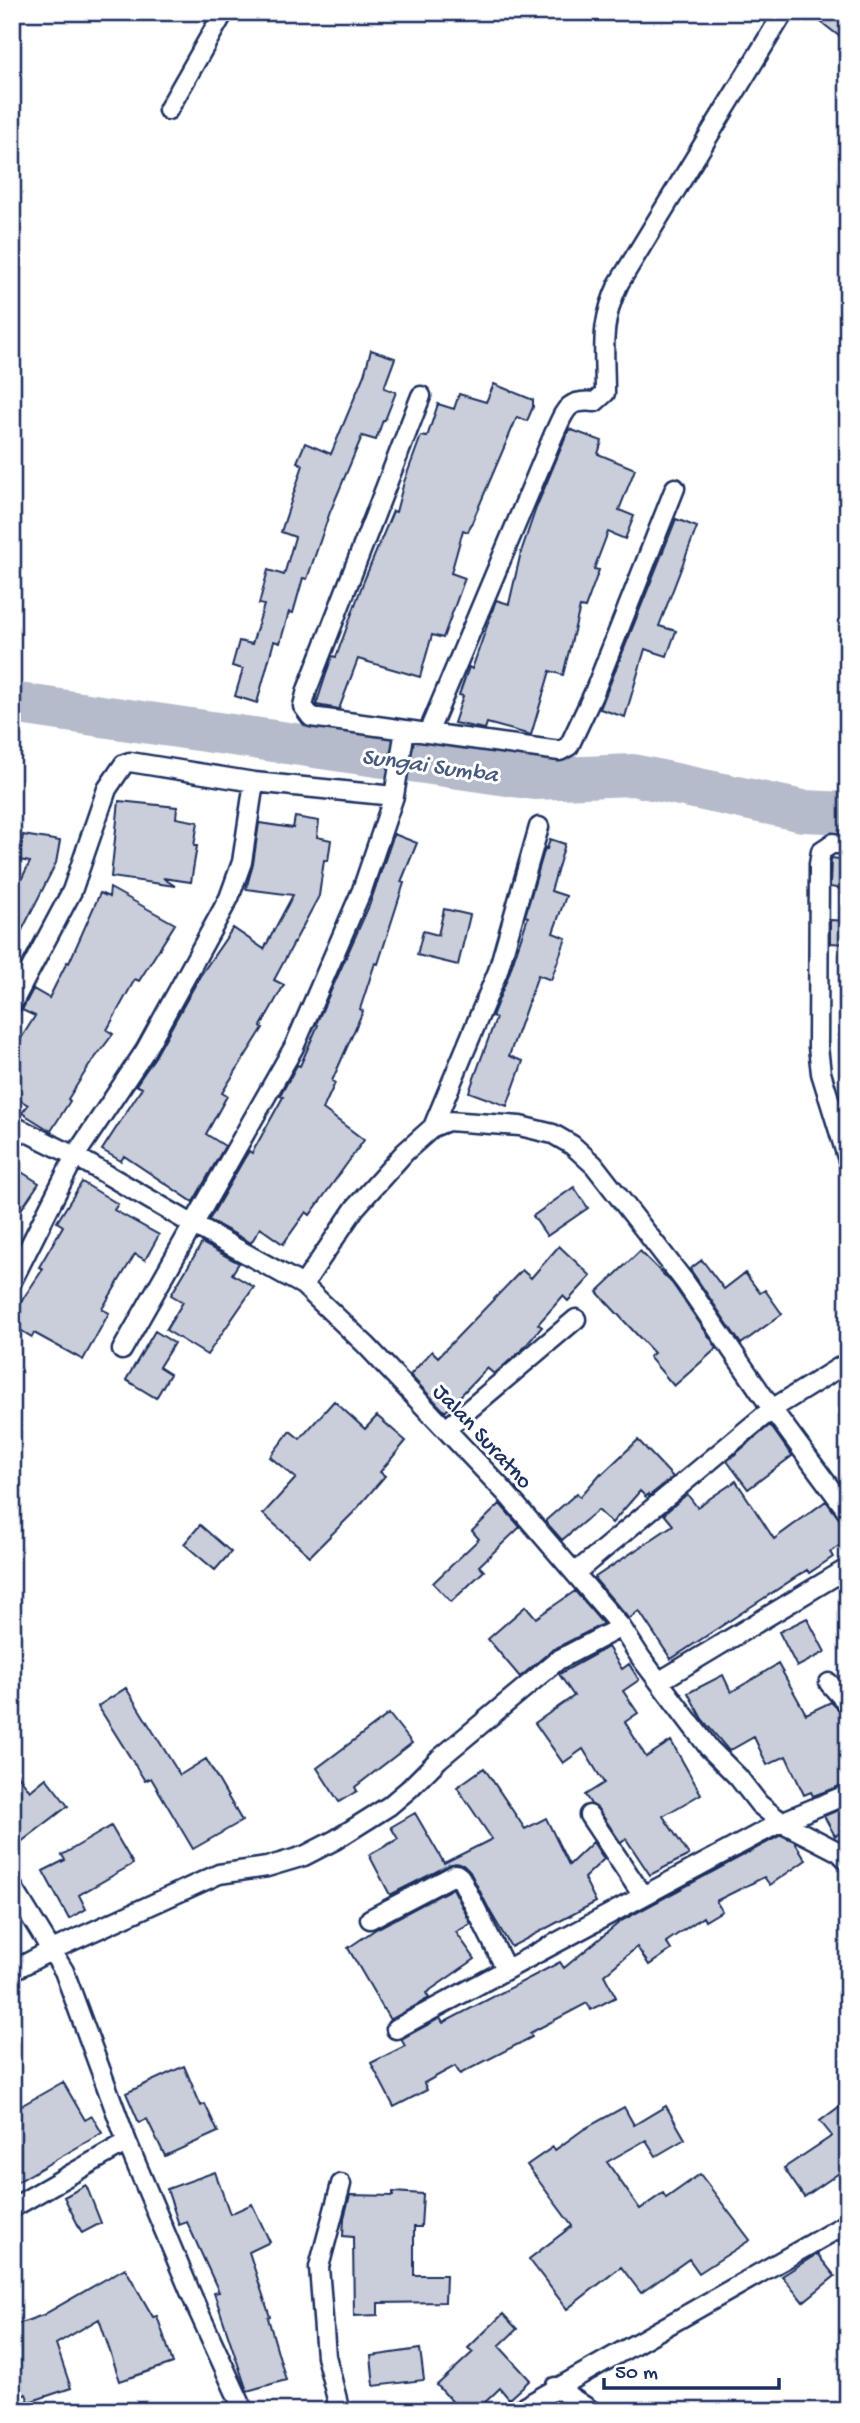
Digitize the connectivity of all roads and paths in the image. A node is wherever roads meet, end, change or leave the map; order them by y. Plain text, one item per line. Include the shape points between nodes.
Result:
1 (224, 12) edge
2 (783, 12) edge
3 (168, 110) dead end
4 (421, 396) dead end
5 (675, 488) dead end
6 (428, 733) junction
7 (404, 735) junction
8 (254, 782) junction
9 (396, 789) junction
10 (539, 827) dead end
11 (848, 846) edge
12 (12, 1004) edge
13 (12, 1125) edge
14 (433, 1127) junction
15 (75, 1156) junction
16 (848, 1160) edge
17 (192, 1224) junction
18 (12, 1281) edge
19 (303, 1285) junction
20 (576, 1319) dead end
21 (122, 1350) dead end
22 (848, 1362) edge
23 (772, 1409) junction
24 (446, 1429) junction
25 (848, 1512) edge
26 (848, 1568) edge
27 (575, 1573) junction
28 (621, 1627) junction
29 (660, 1681) junction
30 (829, 1683) dead end
31 (848, 1704) edge
32 (848, 1794) edge
33 (589, 1815) dead end
34 (781, 1822) junction
35 (848, 1861) edge
36 (12, 1885) edge
37 (643, 1896) junction
38 (370, 1919) dead end
39 (52, 1950) junction
40 (506, 1969) junction
41 (12, 1971) edge
42 (396, 2029) dead end
43 (128, 2141) junction
44 (341, 2184) dead end
45 (12, 2208) edge
46 (848, 2223) edge
47 (555, 2387) junction
48 (244, 2411) edge
49 (341, 2411) edge
50 (517, 2411) edge
51 (592, 2411) edge

1 - 3 street
2 - 6 street via 619,283 604,328 605,393 595,402 579,400 568,406
4 - 7 street via 303,706 312,717
5 - 6 street via 569,746 560,751
6 - 7 street
7 - 9 street
8 - 9 street
8 - 12 street via 124,764 107,789 72,891
8 - 15 street via 242,862 229,898 145,1051
9 - 17 street via 362,890 295,1047
10 - 14 street via 498,971
11 - 16 street via 833,843 821,850 818,1047 821,1073
13 - 15 street, Jalan Suratno
14 - 19 street via 355,1208
14 - 23 street via 448,1121 520,1126 572,1144 594,1165 685,1282
15 - 17 street, Jalan Suratno
15 - 18 street
17 - 19 street, Jalan Suratno
17 - 21 street
19 - 24 street, Jalan Suratno
20 - 24 street
22 - 23 street
23 - 25 street
23 - 27 street
24 - 27 street, Jalan Suratno
26 - 29 street
27 - 28 street, Jalan Suratno
28 - 29 street, Jalan Suratno
28 - 39 street via 558,1660 439,1759 409,1790 335,1840 267,1867 219,1874
29 - 34 street, Jalan Suratno via 709,1748
30 - 31 street
32 - 34 street
33 - 37 street
34 - 35 street, Jalan Suratno
34 - 37 street
36 - 39 street
37 - 40 street
38 - 40 street via 456,1874
39 - 41 street
39 - 43 street
40 - 42 street
43 - 45 street
43 - 48 street
44 - 49 street via 319,2267 326,2356
46 - 47 street
47 - 50 street
47 - 51 street

